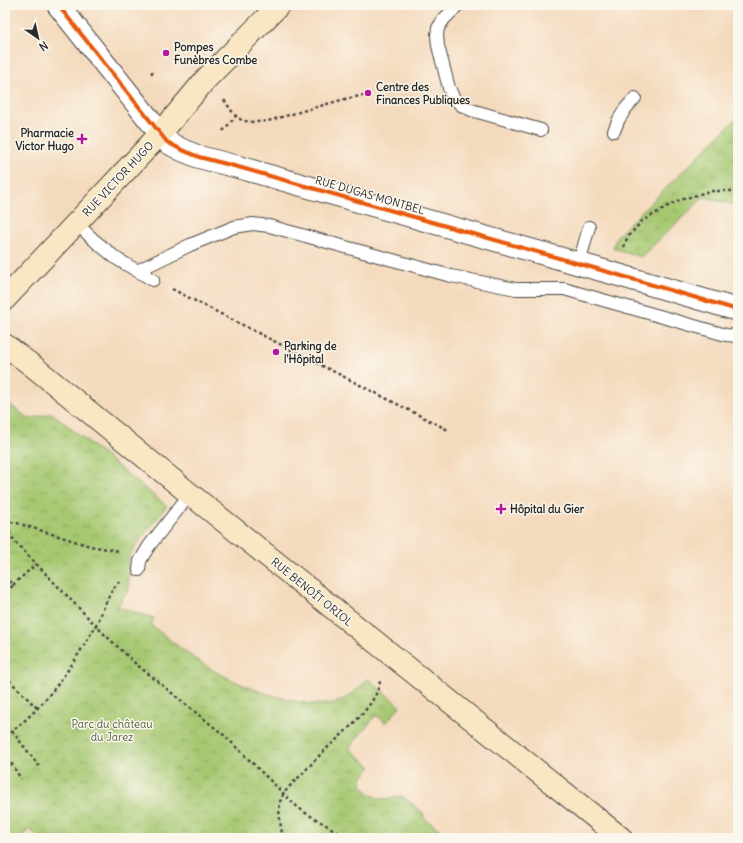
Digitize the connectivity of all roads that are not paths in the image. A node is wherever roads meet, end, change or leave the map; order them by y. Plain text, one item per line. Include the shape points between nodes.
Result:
1 (58, 5) edge
2 (279, 5) edge
3 (458, 5) edge
4 (635, 98) dead end
5 (541, 130) dead end
6 (614, 131) dead end
7 (161, 134) junction
8 (76, 223) junction
9 (589, 227) dead end
10 (579, 263) junction
11 (137, 271) junction
12 (153, 280) road end
13 (5, 299) edge
14 (736, 310) edge
15 (738, 336) edge
16 (5, 345) edge
17 (190, 494) junction
18 (139, 570) road end
19 (621, 838) edge

1 - 7 street, RUE DUGAS MONTBEL
2 - 7 main road, RUE VICTOR HUGO via 206,80
3 - 5 lane via 444,19 437,35 453,97 461,105 472,110
4 - 6 lane via 619,119
7 - 8 main road, RUE VICTOR HUGO
7 - 10 street, RUE DUGAS MONTBEL via 168,142 199,157
8 - 11 lane via 117,259
8 - 13 main road, RUE VICTOR HUGO
9 - 10 lane
10 - 14 street, RUE DUGAS MONTBEL
11 - 12 lane
11 - 15 lane via 234,227 253,224 269,226 451,276 516,290 564,289 726,335
16 - 17 main road, RUE BENOÎT ORIOL
17 - 18 lane via 149,546 140,561
17 - 19 main road, RUE BENOÎT ORIOL

